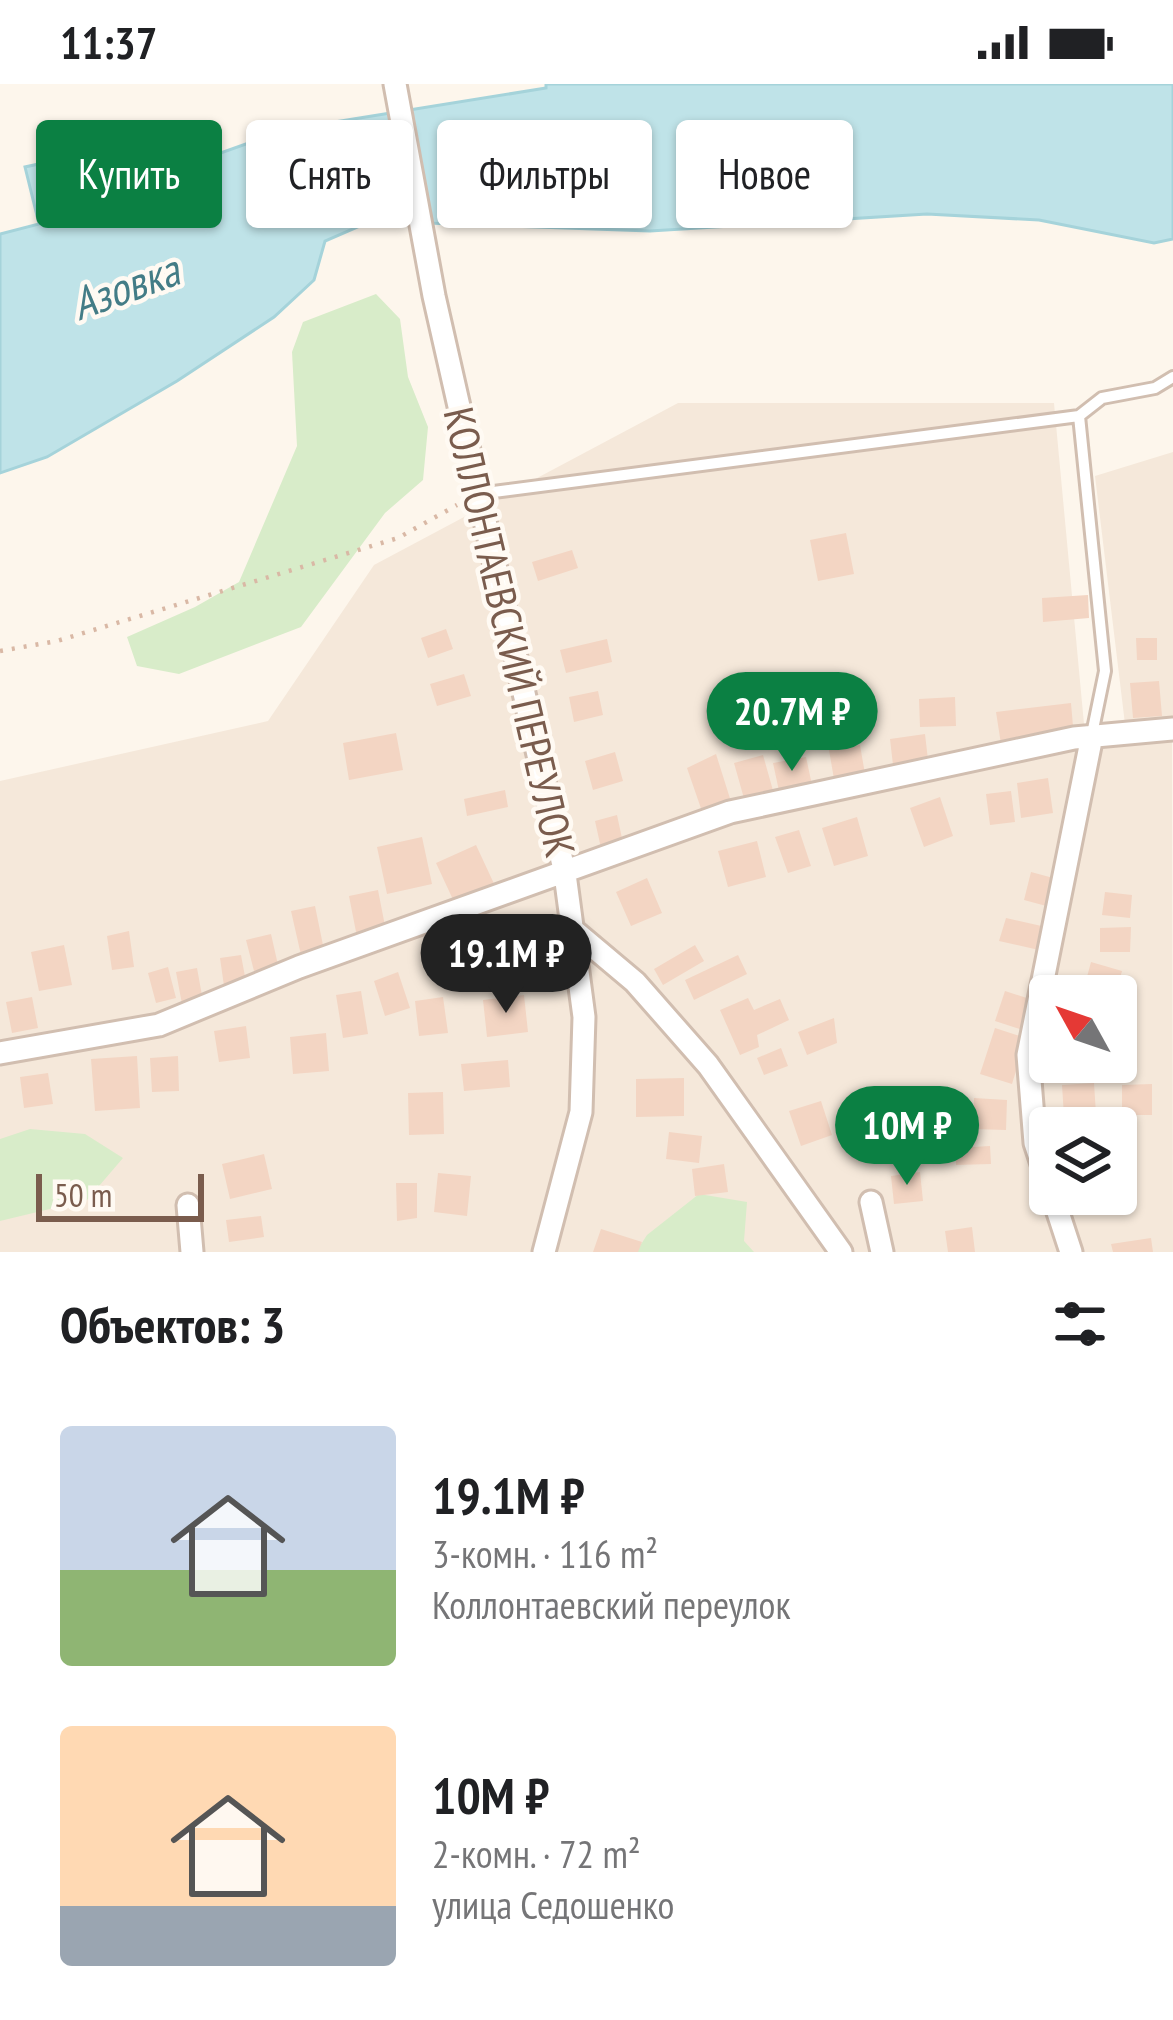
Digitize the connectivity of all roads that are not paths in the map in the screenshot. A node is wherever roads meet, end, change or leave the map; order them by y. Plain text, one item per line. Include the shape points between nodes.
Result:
1 (394, 84) edge
2 (1173, 377) edge
3 (1079, 416) junction
4 (478, 494) junction
5 (1173, 729) edge
6 (1092, 736) junction
7 (565, 874) junction
8 (572, 928) junction
9 (0, 1052) edge
10 (1032, 1107) edge
11 (871, 1202) dead end
12 (188, 1205) dead end
13 (1059, 1215) edge
14 (192, 1252) edge
15 (544, 1252) edge
16 (842, 1252) edge
17 (882, 1252) edge
18 (1071, 1252) edge

1 - 4 street, КОЛЛОНТАЕВСКИЙ ПЕРЕУЛОК
2 - 3 lane via 1102,398
3 - 4 lane
3 - 6 lane via 1106,671
4 - 7 street, КОЛЛОНТАЕВСКИЙ ПЕРЕУЛОК
5 - 6 street
6 - 7 street via 730,812
6 - 10 street via 1028,1055
7 - 8 street, КОЛЛОНТАЕВСКИЙ ПЕРЕУЛОК
7 - 9 street via 159,1025
8 - 15 street, КОЛЛОНТАЕВСКИЙ ПЕРЕУЛОК via 584,1017 581,1112
8 - 16 street via 708,1065
11 - 17 street
12 - 14 street
13 - 18 street

